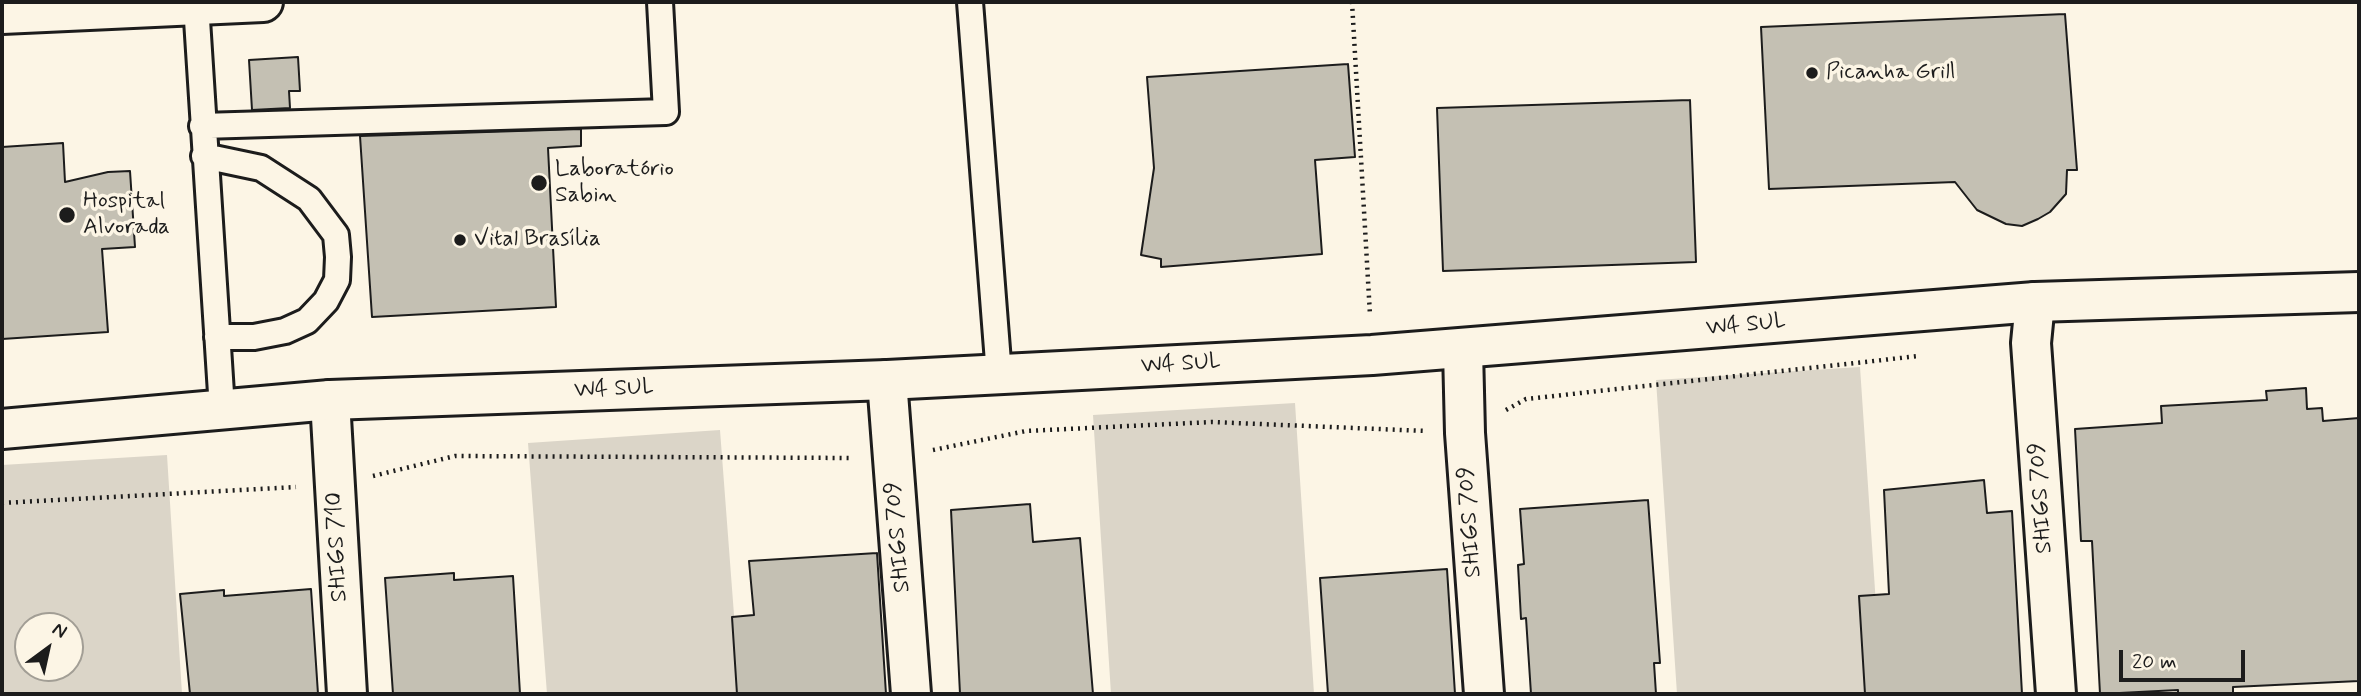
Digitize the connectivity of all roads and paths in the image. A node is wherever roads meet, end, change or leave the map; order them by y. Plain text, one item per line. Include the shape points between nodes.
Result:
1 (263, 2) edge
2 (660, 2) edge
3 (970, 2) edge
4 (1352, 2) edge
5 (195, 4) junction
6 (2, 14) edge
7 (202, 126) junction
8 (204, 156) junction
9 (2359, 292) edge
10 (2035, 302) junction
11 (217, 337) junction
12 (1463, 350) junction
13 (1372, 355) junction
14 (1922, 355) dead end
15 (999, 374) junction
16 (887, 380) junction
17 (330, 401) junction
18 (222, 409) junction
19 (2, 429) edge
20 (1465, 433) junction
21 (893, 458) junction
22 (334, 485) junction
23 (2, 503) edge
24 (347, 694) edge
25 (911, 694) edge
26 (1484, 694) edge
27 (2056, 694) edge

1 - 5 main road
2 - 7 lane via 666,112
3 - 15 lane
4 - 13 path
5 - 6 main road
5 - 7 lane
7 - 8 lane
8 - 11 lane
8 - 11 lane via 261,168 309,199 336,235 338,257 337,280 326,301 307,321 254,337
9 - 10 main road, W4 SUL
10 - 12 main road, W4 SUL
10 - 27 main road, SHIGS 709 via 2031,344
11 - 18 lane
12 - 13 main road, W4 SUL
12 - 20 main road, SHIGS 709
13 - 15 main road, W4 SUL
14 - 20 path via 1526,399
15 - 16 main road, W4 SUL
16 - 17 main road, W4 SUL
16 - 21 main road, SHIGS 709
17 - 18 main road, W4 SUL
17 - 22 main road, SHIGS 710
18 - 19 main road, W4 SUL
20 - 21 path via 1212,422 1026,431
20 - 26 main road, SHIGS 709
21 - 22 path via 455,456
21 - 25 main road, SHIGS 709
22 - 23 path
22 - 24 main road, SHIGS 710

